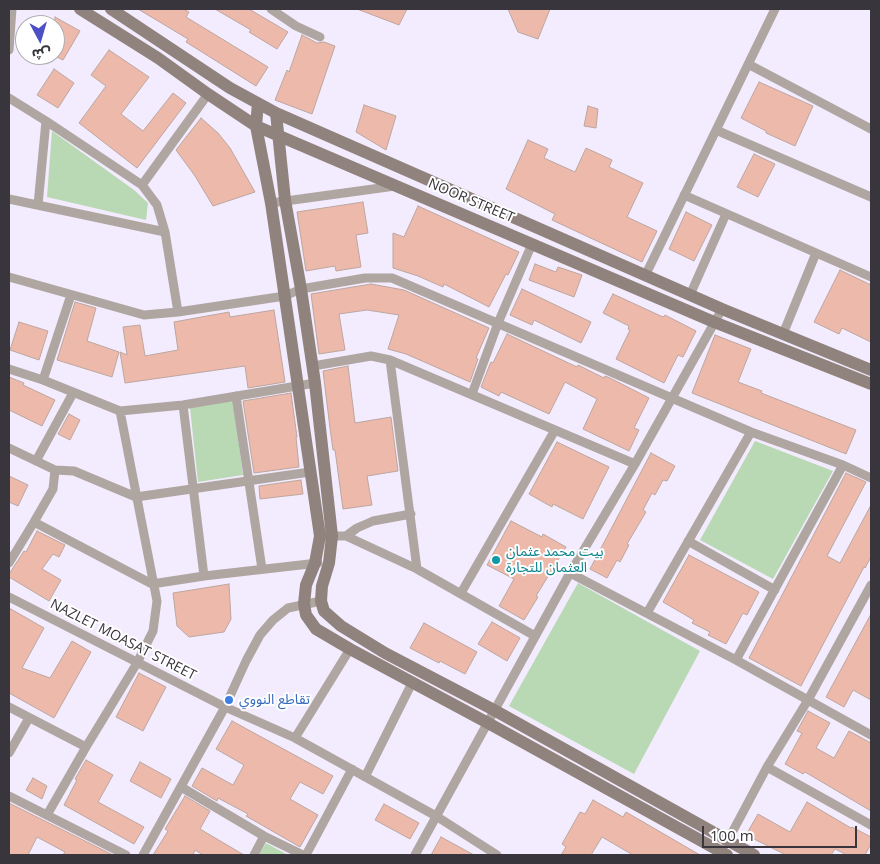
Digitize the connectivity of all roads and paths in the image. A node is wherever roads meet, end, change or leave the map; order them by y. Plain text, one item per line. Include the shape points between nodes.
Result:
1 (12, 9) edge
2 (80, 9) edge
3 (111, 9) edge
4 (271, 9) edge
5 (775, 9) edge
6 (320, 37) dead end
7 (9, 50) edge
8 (748, 64) junction
9 (208, 94) junction
10 (9, 98) edge
11 (258, 103) junction
12 (276, 113) junction
13 (46, 121) junction
14 (256, 126) junction
15 (871, 129) edge
16 (716, 130) junction
17 (278, 134) junction
18 (142, 184) junction
19 (396, 185) junction
20 (684, 195) junction
21 (871, 197) edge
22 (9, 199) edge
23 (285, 200) junction
24 (271, 203) junction
25 (38, 205) junction
26 (726, 214) junction
27 (165, 232) junction
28 (532, 244) junction
29 (816, 253) junction
30 (645, 276) junction
31 (9, 277) edge
32 (871, 277) edge
33 (301, 289) junction
34 (71, 295) junction
35 (690, 295) junction
36 (285, 296) junction
37 (722, 310) junction
38 (178, 312) junction
39 (714, 322) junction
40 (498, 323) junction
41 (782, 334) junction
42 (390, 360) junction
43 (313, 366) junction
44 (9, 369) edge
45 (871, 370) edge
46 (43, 380) junction
47 (315, 383) junction
48 (871, 384) edge
49 (298, 385) junction
50 (73, 393) junction
51 (472, 394) junction
52 (236, 396) junction
53 (673, 397) junction
54 (183, 405) junction
55 (120, 411) junction
56 (555, 430) junction
57 (751, 432) junction
58 (9, 448) edge
59 (36, 461) junction
60 (635, 464) junction
61 (843, 466) junction
62 (55, 470) junction
63 (310, 472) junction
64 (871, 478) edge
65 (250, 480) junction
66 (192, 489) junction
67 (136, 497) junction
68 (411, 514) junction
69 (34, 522) junction
70 (326, 536) junction
71 (346, 536) junction
72 (688, 542) junction
73 (329, 563) junction
74 (9, 564) edge
75 (315, 564) junction
76 (262, 569) junction
77 (417, 569) junction
78 (570, 573) junction
79 (204, 576) junction
80 (152, 584) junction
81 (871, 585) edge
82 (775, 590) junction
83 (461, 593) junction
84 (9, 597) edge
85 (321, 601) junction
86 (304, 604) junction
87 (647, 613) junction
88 (535, 636) junction
89 (350, 649) junction
90 (736, 660) junction
91 (137, 663) junction
92 (412, 683) junction
93 (808, 700) junction
94 (9, 707) edge
95 (225, 707) junction
96 (494, 710) junction
97 (29, 718) junction
98 (488, 723) junction
99 (871, 734) edge
100 (295, 738) junction
101 (86, 747) junction
102 (9, 753) edge
103 (767, 767) junction
104 (352, 770) junction
105 (365, 777) junction
106 (181, 787) junction
107 (9, 796) edge
108 (47, 815) junction
109 (436, 816) junction
110 (871, 825) edge
111 (264, 836) junction
112 (728, 841) junction
113 (723, 854) edge
114 (126, 855) edge
115 (143, 855) edge
116 (254, 855) edge
117 (305, 855) edge
118 (415, 855) edge
119 (497, 855) edge
120 (754, 855) edge

1 - 7 street
2 - 9 street, NOOR STREET
3 - 11 street, NOOR STREET
4 - 6 street
5 - 8 street
8 - 15 street
8 - 16 street
9 - 14 street, NOOR STREET
9 - 18 street
10 - 13 street
11 - 12 street, NOOR STREET
11 - 14 street
12 - 17 street
12 - 30 street, NOOR STREET
13 - 18 street
13 - 25 street
14 - 17 street, NOOR STREET
14 - 24 street
16 - 20 street
16 - 21 street
17 - 19 street, NOOR STREET
17 - 23 street
18 - 27 street via 157,205
19 - 23 street
19 - 28 street, NOOR STREET
20 - 26 street
20 - 30 street
22 - 25 street
23 - 24 street
23 - 33 street
24 - 36 street
25 - 27 street
26 - 29 street
26 - 35 street
27 - 38 street
28 - 39 street, NOOR STREET
28 - 40 street
29 - 32 street
29 - 41 street
30 - 35 street, NOOR STREET
31 - 34 street
33 - 36 street
33 - 40 street via 365,278 392,278
33 - 43 street
34 - 38 street via 144,315
34 - 46 street
35 - 37 street, NOOR STREET
36 - 38 street
36 - 49 street
37 - 39 street
37 - 41 street, NOOR STREET
39 - 48 street, NOOR STREET
39 - 53 street
40 - 51 street
40 - 53 street
41 - 45 street, NOOR STREET
42 - 43 street via 371,356
42 - 51 street
42 - 68 street
43 - 47 street
44 - 46 street
46 - 50 street
47 - 49 street
47 - 70 street
49 - 52 street
49 - 63 street
50 - 55 street
50 - 59 street
51 - 56 street
52 - 54 street
52 - 65 street
53 - 57 street
53 - 60 street
54 - 55 street
54 - 66 street
55 - 67 street
56 - 60 street
56 - 83 street
57 - 61 street
57 - 72 street
58 - 59 street
59 - 62 street
60 - 78 street
61 - 64 street
61 - 82 street
62 - 67 street via 74,471
62 - 69 street via 53,489
63 - 65 street
63 - 70 street
65 - 66 street
65 - 76 street
66 - 67 street
66 - 79 street
67 - 80 street
68 - 71 street via 373,521
68 - 77 street
69 - 74 street
69 - 80 street
70 - 71 street
70 - 73 street
70 - 75 street
71 - 77 street
72 - 82 street
72 - 87 street
73 - 75 street
73 - 85 street
75 - 76 street
75 - 86 street via 306,584
76 - 79 street
77 - 83 street
78 - 87 street
78 - 88 street
79 - 80 street
80 - 91 street via 156,601 153,631
81 - 93 street
82 - 90 street
83 - 88 street
84 - 91 street, NAZLET MOASAT STREET
85 - 86 street
85 - 96 street via 324,611 341,626
86 - 89 street via 306,615 316,629
86 - 95 street via 288,608 260,635
87 - 90 street
88 - 96 street
89 - 92 street
89 - 100 street
90 - 93 street
91 - 95 street, NAZLET MOASAT STREET
91 - 101 street
92 - 98 street
92 - 105 street
93 - 99 street
93 - 103 street
94 - 97 street
95 - 100 street, NAZLET MOASAT STREET
95 - 106 street
96 - 98 street
96 - 112 street
97 - 101 street
97 - 102 street
98 - 109 street
98 - 113 street
100 - 104 street, NAZLET MOASAT STREET
101 - 108 street
103 - 110 street
103 - 112 street
104 - 105 street, NAZLET MOASAT STREET
104 - 117 street
105 - 109 street, NAZLET MOASAT STREET
106 - 111 street
106 - 115 street
107 - 108 street
108 - 114 street
109 - 118 street
109 - 119 street, NAZLET MOASAT STREET
111 - 116 street
111 - 117 street
112 - 113 street
112 - 120 street

